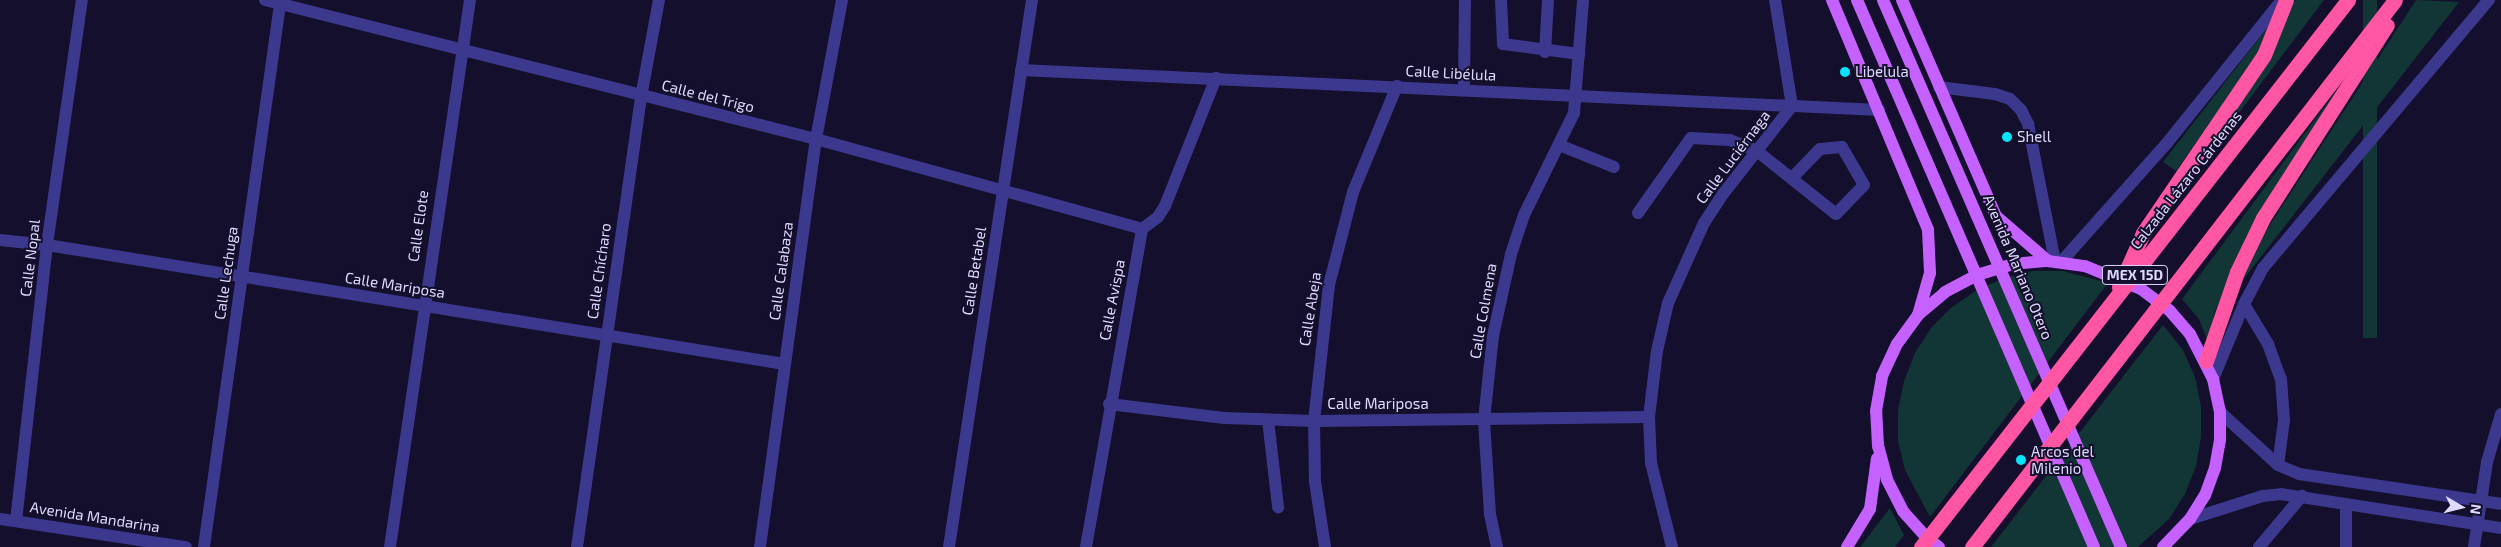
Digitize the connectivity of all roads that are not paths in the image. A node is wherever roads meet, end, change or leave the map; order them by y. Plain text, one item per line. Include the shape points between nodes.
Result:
1 (82, 0) edge
2 (265, 0) edge
3 (470, 0) edge
4 (659, 0) edge
5 (842, 0) edge
6 (1032, 0) edge
7 (1465, 0) edge
8 (1501, 0) edge
9 (1548, 0) edge
10 (1583, 0) edge
11 (1775, 0) edge
12 (1832, 0) edge
13 (1857, 0) edge
14 (1876, 0) edge
15 (1883, 0) edge
16 (1902, 0) edge
17 (2282, 0) edge
18 (2286, 0) edge
19 (2348, 0) edge
20 (2395, 0) edge
21 (2402, 0) edge
22 (2489, 0) edge
23 (280, 4) junction
24 (461, 50) junction
25 (1546, 52) junction
26 (1579, 54) junction
27 (1021, 70) junction
28 (1216, 78) junction
29 (1397, 86) junction
30 (1939, 87) junction
31 (1464, 90) junction
32 (1577, 95) junction
33 (641, 97) junction
34 (1792, 106) junction
35 (1879, 110) junction
36 (816, 139) junction
37 (1559, 145) junction
38 (1757, 151) junction
39 (1614, 167) dead end
40 (1792, 178) junction
41 (1003, 190) junction
42 (1638, 213) dead end
43 (1996, 216) junction
44 (1142, 229) junction
45 (0, 240) edge
46 (47, 245) junction
47 (2055, 262) junction
48 (241, 279) junction
49 (2244, 304) junction
50 (423, 306) junction
51 (2110, 306) junction
52 (1918, 315) junction
53 (606, 336) junction
54 (2206, 361) junction
55 (784, 364) junction
56 (2213, 379) junction
57 (1109, 404) junction
58 (1876, 411) junction
59 (2220, 412) junction
60 (2501, 414) edge
61 (1649, 417) junction
62 (1268, 420) junction
63 (1484, 420) junction
64 (1314, 421) junction
65 (2278, 465) junction
66 (2302, 496) junction
67 (2479, 502) junction
68 (2346, 504) junction
69 (2501, 504) edge
70 (1278, 507) dead end
71 (0, 518) edge
72 (2190, 519) junction
73 (16, 521) junction
74 (2477, 526) junction
75 (2501, 528) edge
76 (112, 541) edge
77 (1924, 543) edge
78 (2166, 546) edge
79 (186, 547) edge
80 (204, 547) edge
81 (390, 547) edge
82 (577, 547) edge
83 (760, 547) edge
84 (949, 547) edge
85 (1086, 547) edge
86 (1325, 547) edge
87 (1497, 547) edge
88 (1672, 547) edge
89 (1847, 547) edge
90 (1939, 547) edge
91 (1972, 547) edge
92 (2094, 547) edge
93 (2121, 547) edge
94 (2260, 547) edge
95 (2346, 547) edge
96 (2474, 547) edge

1 - 46 street, Calle Nopal
2 - 23 street, Calle del Trigo
3 - 24 street, Calle Elote
4 - 33 street, Calle Chícharo
5 - 36 street, Calle Calabaza
6 - 27 street, Calle Betabel
7 - 31 street
8 - 25 street via 1503,44
9 - 25 street
10 - 26 street, Calle Colmena
11 - 34 street
12 - 35 main road
13 - 92 main road
14 - 43 main road via 1970,207 1975,213
15 - 93 main road, Avenida Mariano Otero
16 - 30 main road, Avenida Mariano Otero
17 - 47 street via 2167,143
18 - 51 highway via 2264,55 2143,233
19 - 51 highway, Calzada Lázaro Cárdenas / MEX 15D
20 - 91 highway, MEX 15D
21 - 54 highway via 2263,218 2236,272
22 - 49 street via 2263,268
23 - 24 street, Calle del Trigo
23 - 48 street, Calle Lechuga
24 - 33 street, Calle del Trigo
24 - 50 street, Calle Elote
25 - 26 street
26 - 32 street, Calle Colmena
27 - 28 street, Calle Libélula
27 - 41 street, Calle Betabel
28 - 29 street, Calle Libélula
28 - 44 street via 1165,206 1158,217
29 - 31 street, Calle Libélula
29 - 64 street, Calle Abeja via 1369,151 1340,236 1322,326
30 - 43 main road, Avenida Mariano Otero
30 - 47 street via 1995,94 2010,99 2021,110 2028,124
31 - 32 street, Calle Libélula
32 - 34 street, Calle Libélula
32 - 37 street, Calle Colmena via 1568,129
33 - 36 street, Calle del Trigo
33 - 53 street, Calle Chícharo
34 - 35 street, Calle Libélula
34 - 38 street, Calle Luciérnaga
35 - 52 main road via 1928,230 1930,273
36 - 41 street, Calle del Trigo
36 - 55 street, Calle Calabaza
37 - 39 street
37 - 63 street, Calle Colmena via 1532,198 1511,254 1493,336
38 - 40 street
38 - 42 street via 1730,140 1690,138
38 - 61 street, Calle Luciérnaga via 1709,216 1678,278 1658,343
40 - 40 street via 1836,214 1864,185 1842,147 1820,149
41 - 44 street, Calle del Trigo
41 - 84 street, Calle Betabel
43 - 47 main road, Avenida Mariano Otero
44 - 57 street, Calle Avispa
45 - 46 street, Calle Mariposa
46 - 48 street, Calle Mariposa
46 - 73 street, Calle Nopal
47 - 52 main road via 2012,264 1977,275 1945,292
47 - 54 main road via 2108,272 2141,288 2170,311 2190,334
48 - 50 street, Calle Mariposa
48 - 80 street, Calle Lechuga
49 - 56 street
49 - 65 street via 2268,344 2280,379 2284,420
50 - 53 street, Calle Mariposa
50 - 81 street, Calle Elote
51 - 77 highway, Calzada Lázaro Cárdenas / MEX 15D
52 - 58 main road via 1897,344 1882,376
53 - 55 street, Calle Mariposa
53 - 82 street, Calle Chícharo
54 - 56 main road
55 - 83 street, Calle Calabaza
56 - 59 main road
57 - 62 street, Calle Mariposa via 1190,415
57 - 85 street, Calle Avispa
58 - 77 main road via 1878,446 1887,480
58 - 89 main road via 1876,480 1870,509
59 - 65 street
59 - 72 main road via 2215,468 2205,495
60 - 67 street
61 - 63 street, Calle Mariposa
61 - 88 street, Calle Luciérnaga via 1652,470
62 - 64 street, Calle Mariposa
62 - 70 street
63 - 64 street, Calle Mariposa
63 - 87 street, Calle Colmena via 1490,514
64 - 86 street, Calle Abeja via 1316,482
65 - 67 street via 2299,474
66 - 68 street
66 - 72 street via 2263,496
66 - 94 street
67 - 69 street
67 - 74 street
68 - 74 street
68 - 95 street
71 - 73 street, Avenida Mandarina
72 - 78 main road
73 - 76 street, Avenida Mandarina
74 - 75 street
74 - 96 street
76 - 79 street, Avenida Mandarina
77 - 90 main road

